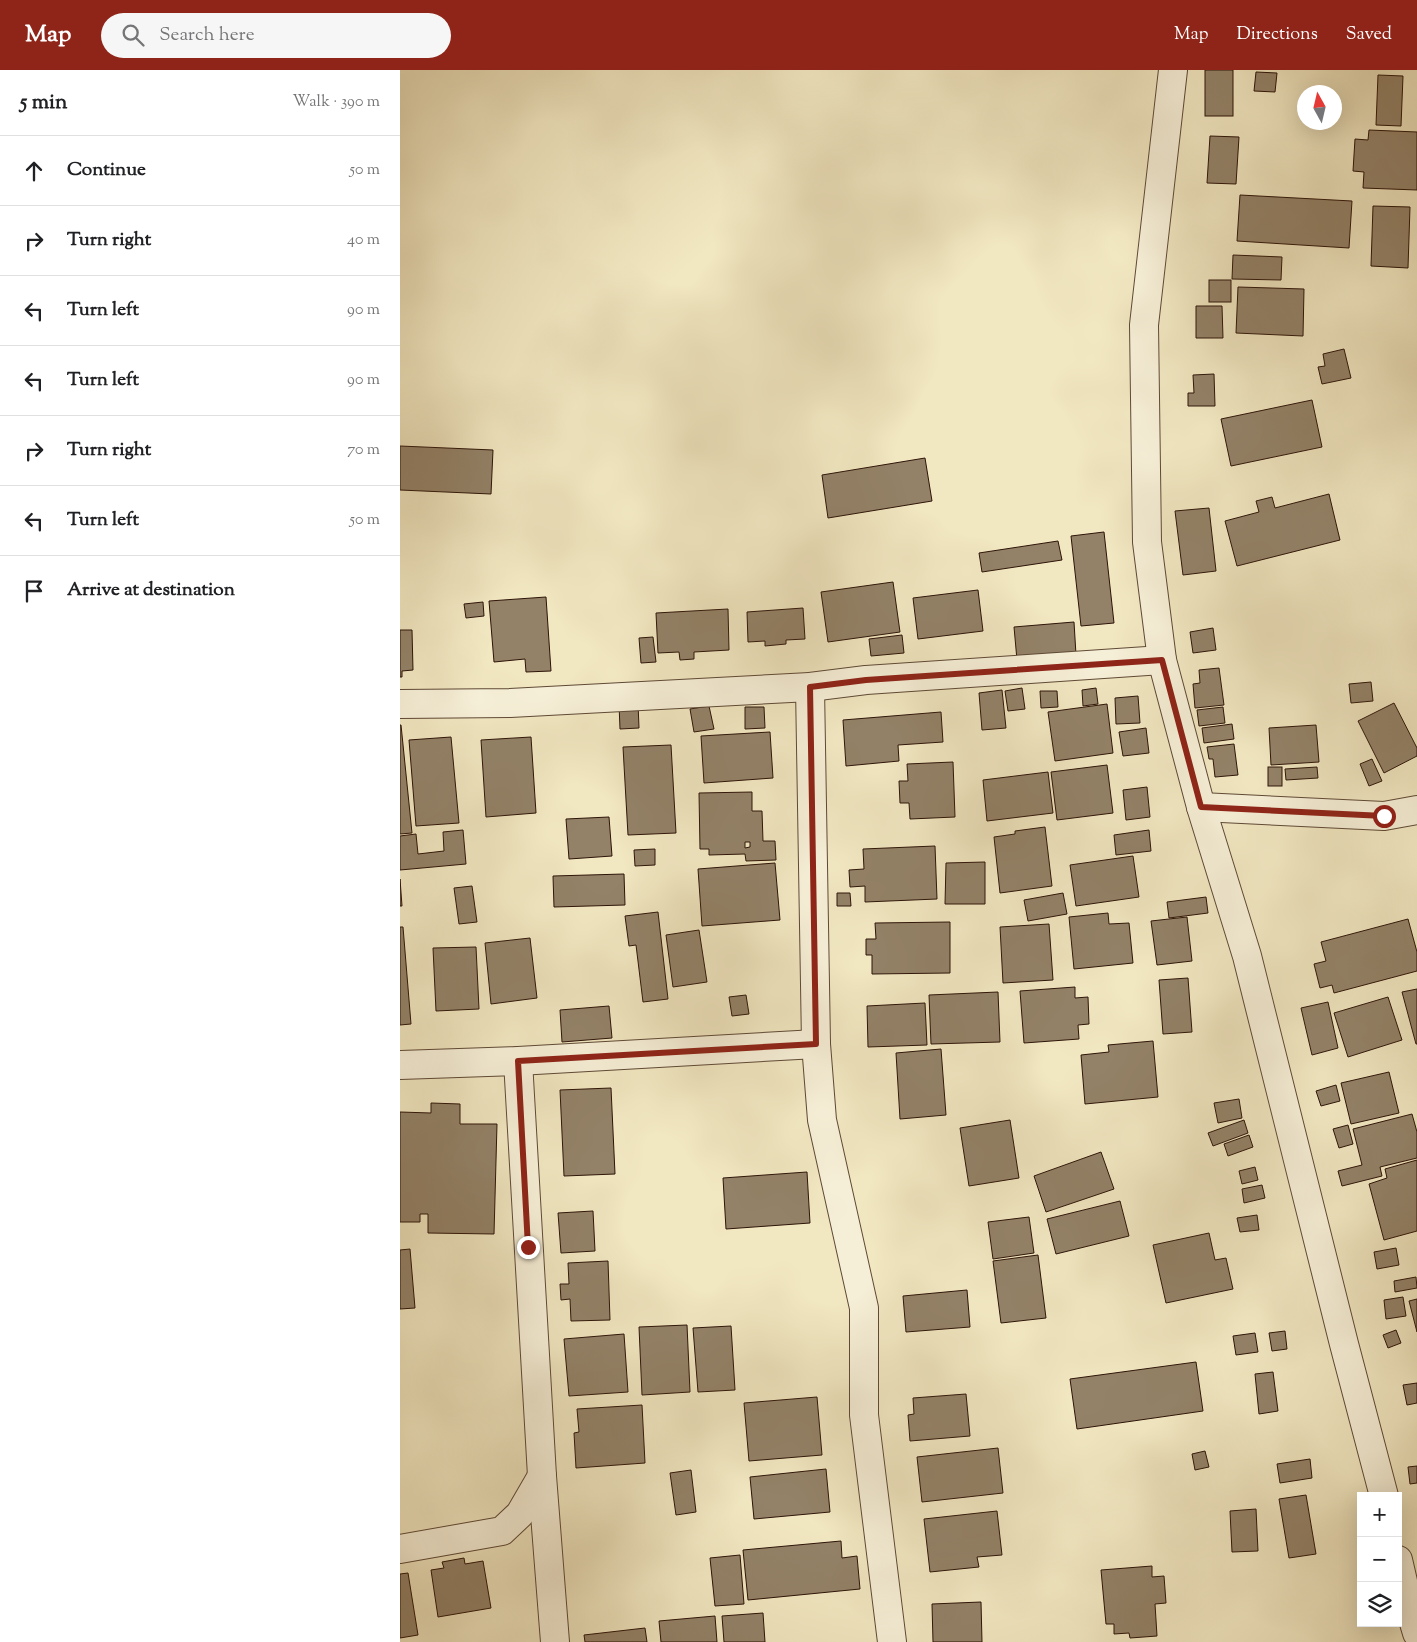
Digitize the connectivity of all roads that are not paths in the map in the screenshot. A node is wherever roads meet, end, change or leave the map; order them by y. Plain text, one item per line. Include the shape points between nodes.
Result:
1 (1173, 70) edge
2 (1162, 660) junction
3 (810, 687) junction
4 (400, 704) edge
5 (1201, 807) junction
6 (1417, 810) edge
7 (816, 1044) junction
8 (518, 1061) junction
9 (400, 1065) edge
10 (542, 1476) junction
11 (1383, 1492) edge
12 (400, 1549) edge
13 (1402, 1577) edge
14 (1417, 1633) edge
15 (555, 1642) edge
16 (892, 1642) edge

1 - 2 street via 1144,325 1148,542
2 - 3 street via 866,680
2 - 5 street
3 - 4 street via 510,704
3 - 7 street
5 - 6 street via 1384,816
5 - 11 street via 1246,956
7 - 8 street
7 - 16 street via 822,1120 864,1308 864,1415
8 - 9 street
8 - 10 street
10 - 12 street via 520,1514 502,1531
10 - 15 street
13 - 14 street

